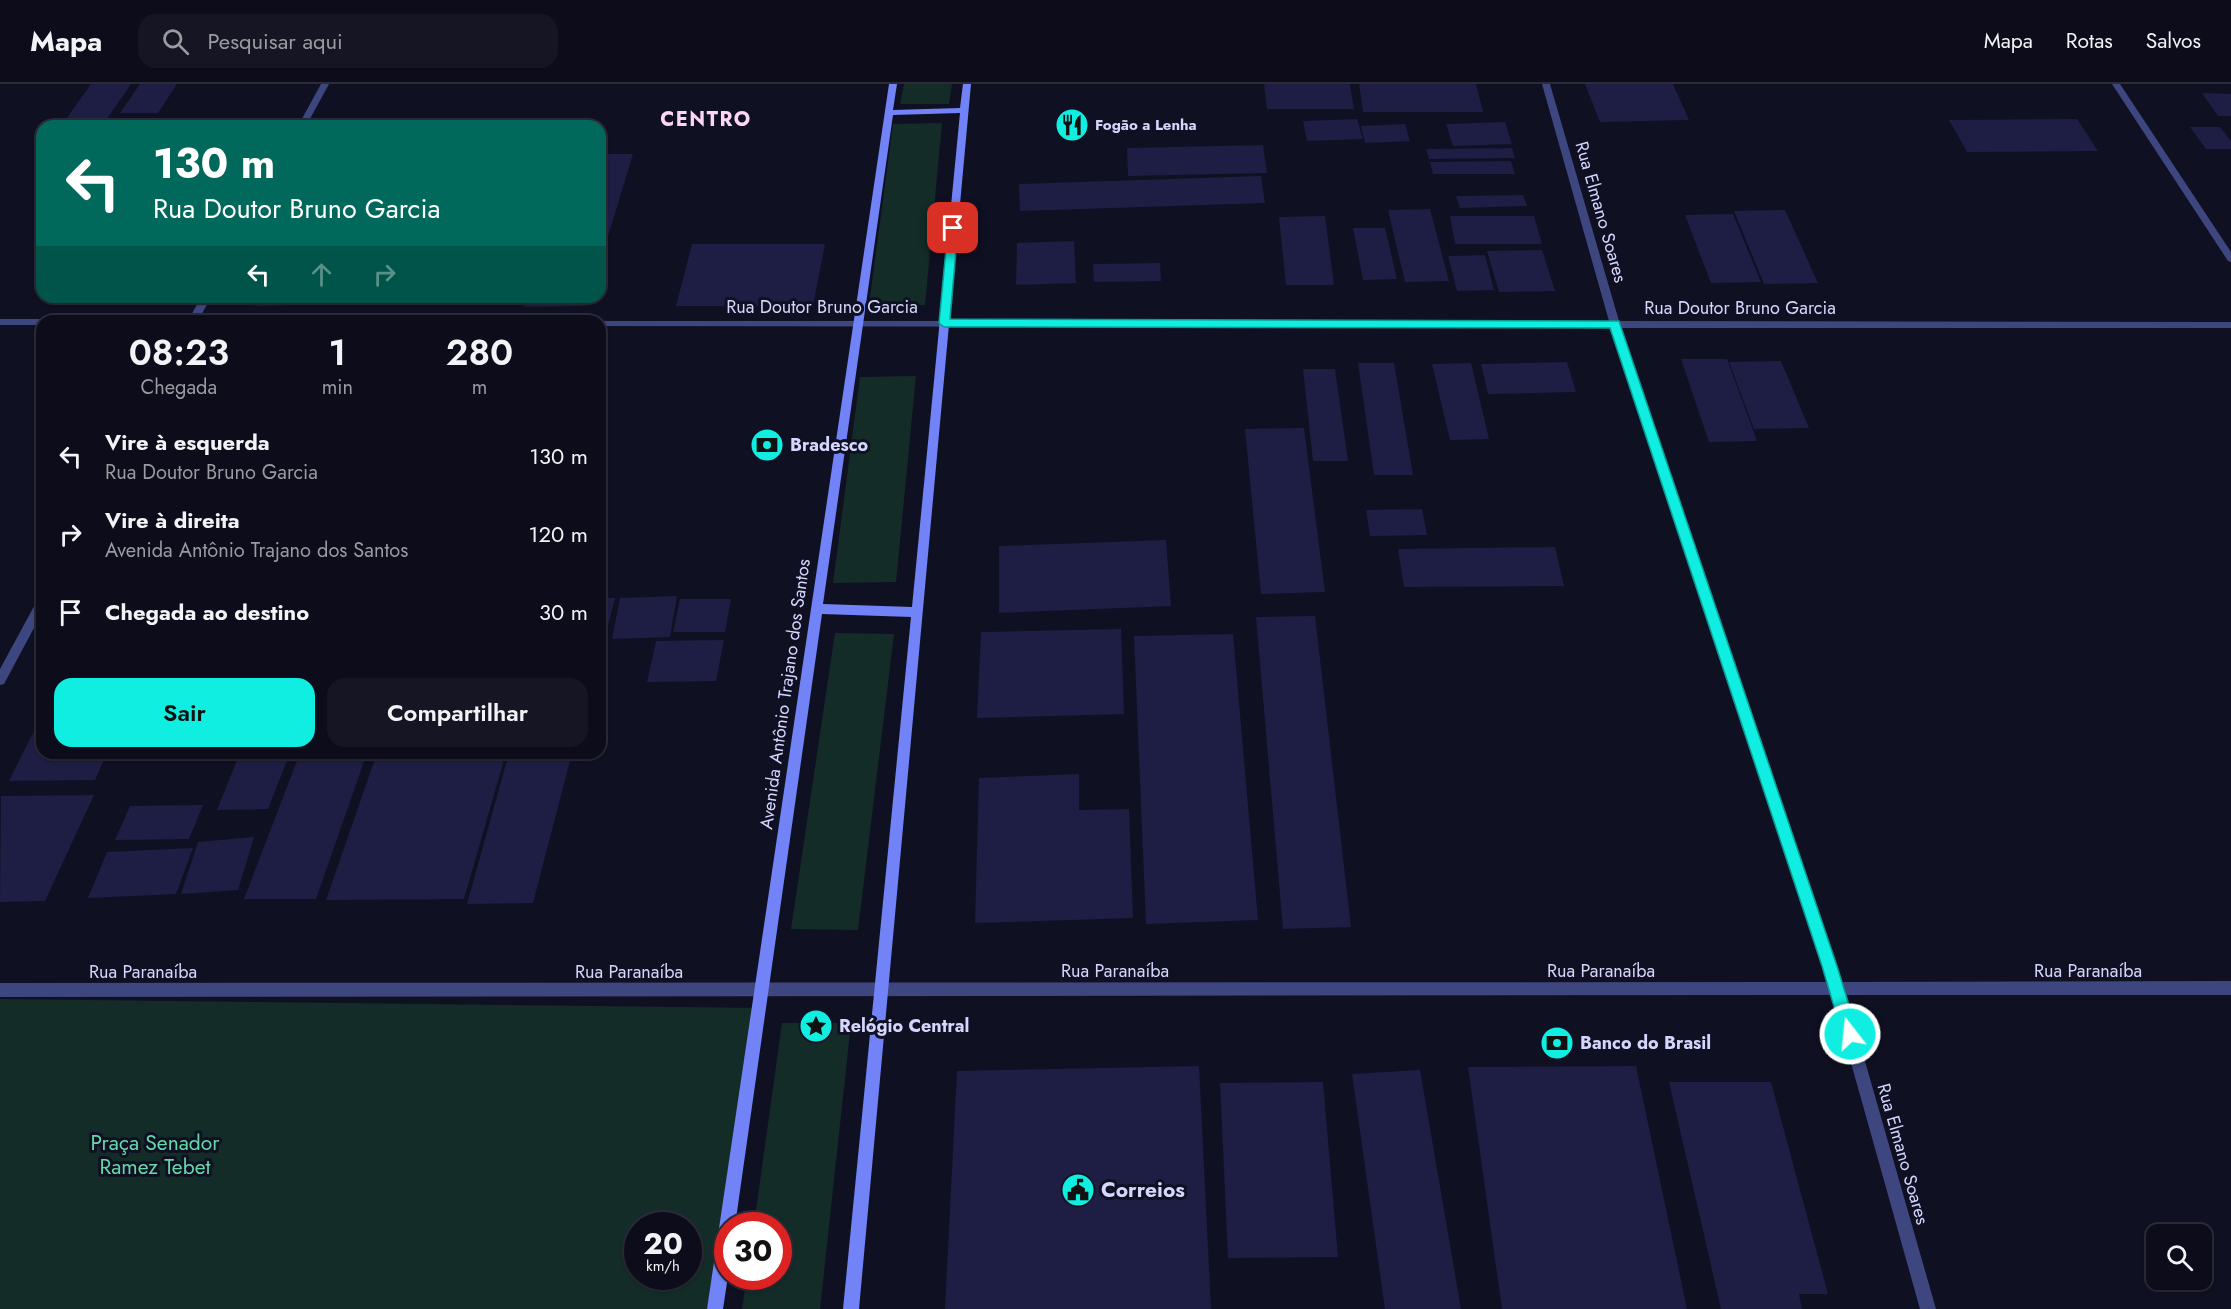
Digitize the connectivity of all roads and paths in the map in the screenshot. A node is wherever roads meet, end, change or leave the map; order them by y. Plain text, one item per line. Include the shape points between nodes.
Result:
1 (325, 84) edge
2 (893, 84) edge
3 (967, 84) edge
4 (1546, 84) edge
5 (2116, 84) edge
6 (964, 110) junction
7 (889, 113) junction
8 (305, 120) edge
9 (2231, 260) edge
10 (0, 322) edge
11 (36, 322) edge
12 (606, 323) edge
13 (858, 323) junction
14 (944, 323) junction
15 (1615, 324) junction
16 (2231, 325) edge
17 (817, 609) junction
18 (917, 612) junction
19 (36, 613) edge
20 (0, 680) edge
21 (1837, 988) junction
22 (2231, 988) edge
23 (880, 989) junction
24 (0, 990) edge
25 (762, 990) junction
26 (715, 1309) edge
27 (850, 1309) edge
28 (1928, 1309) edge

1 - 8 street
2 - 7 main road, Avenida Antônio Trajano dos Santos
3 - 6 main road
4 - 15 street, Rua Elmano Soares
5 - 9 street
6 - 7 main road
6 - 14 main road
7 - 13 main road, Avenida Antônio Trajano dos Santos
10 - 11 street
12 - 13 street, Rua Doutor Bruno Garcia
13 - 14 street, Rua Doutor Bruno Garcia
13 - 17 main road, Avenida Antônio Trajano dos Santos
14 - 15 street, Rua Doutor Bruno Garcia
14 - 18 main road
15 - 16 street, Rua Doutor Bruno Garcia
15 - 21 street, Rua Elmano Soares
17 - 18 main road
17 - 25 main road, Avenida Antônio Trajano dos Santos
18 - 23 main road
19 - 20 street
21 - 22 street, Rua Paranaíba
21 - 23 street, Rua Paranaíba
21 - 28 street, Rua Elmano Soares
23 - 25 street, Rua Paranaíba
23 - 27 main road
24 - 25 street, Rua Paranaíba
25 - 26 main road, Avenida Antônio Trajano dos Santos

